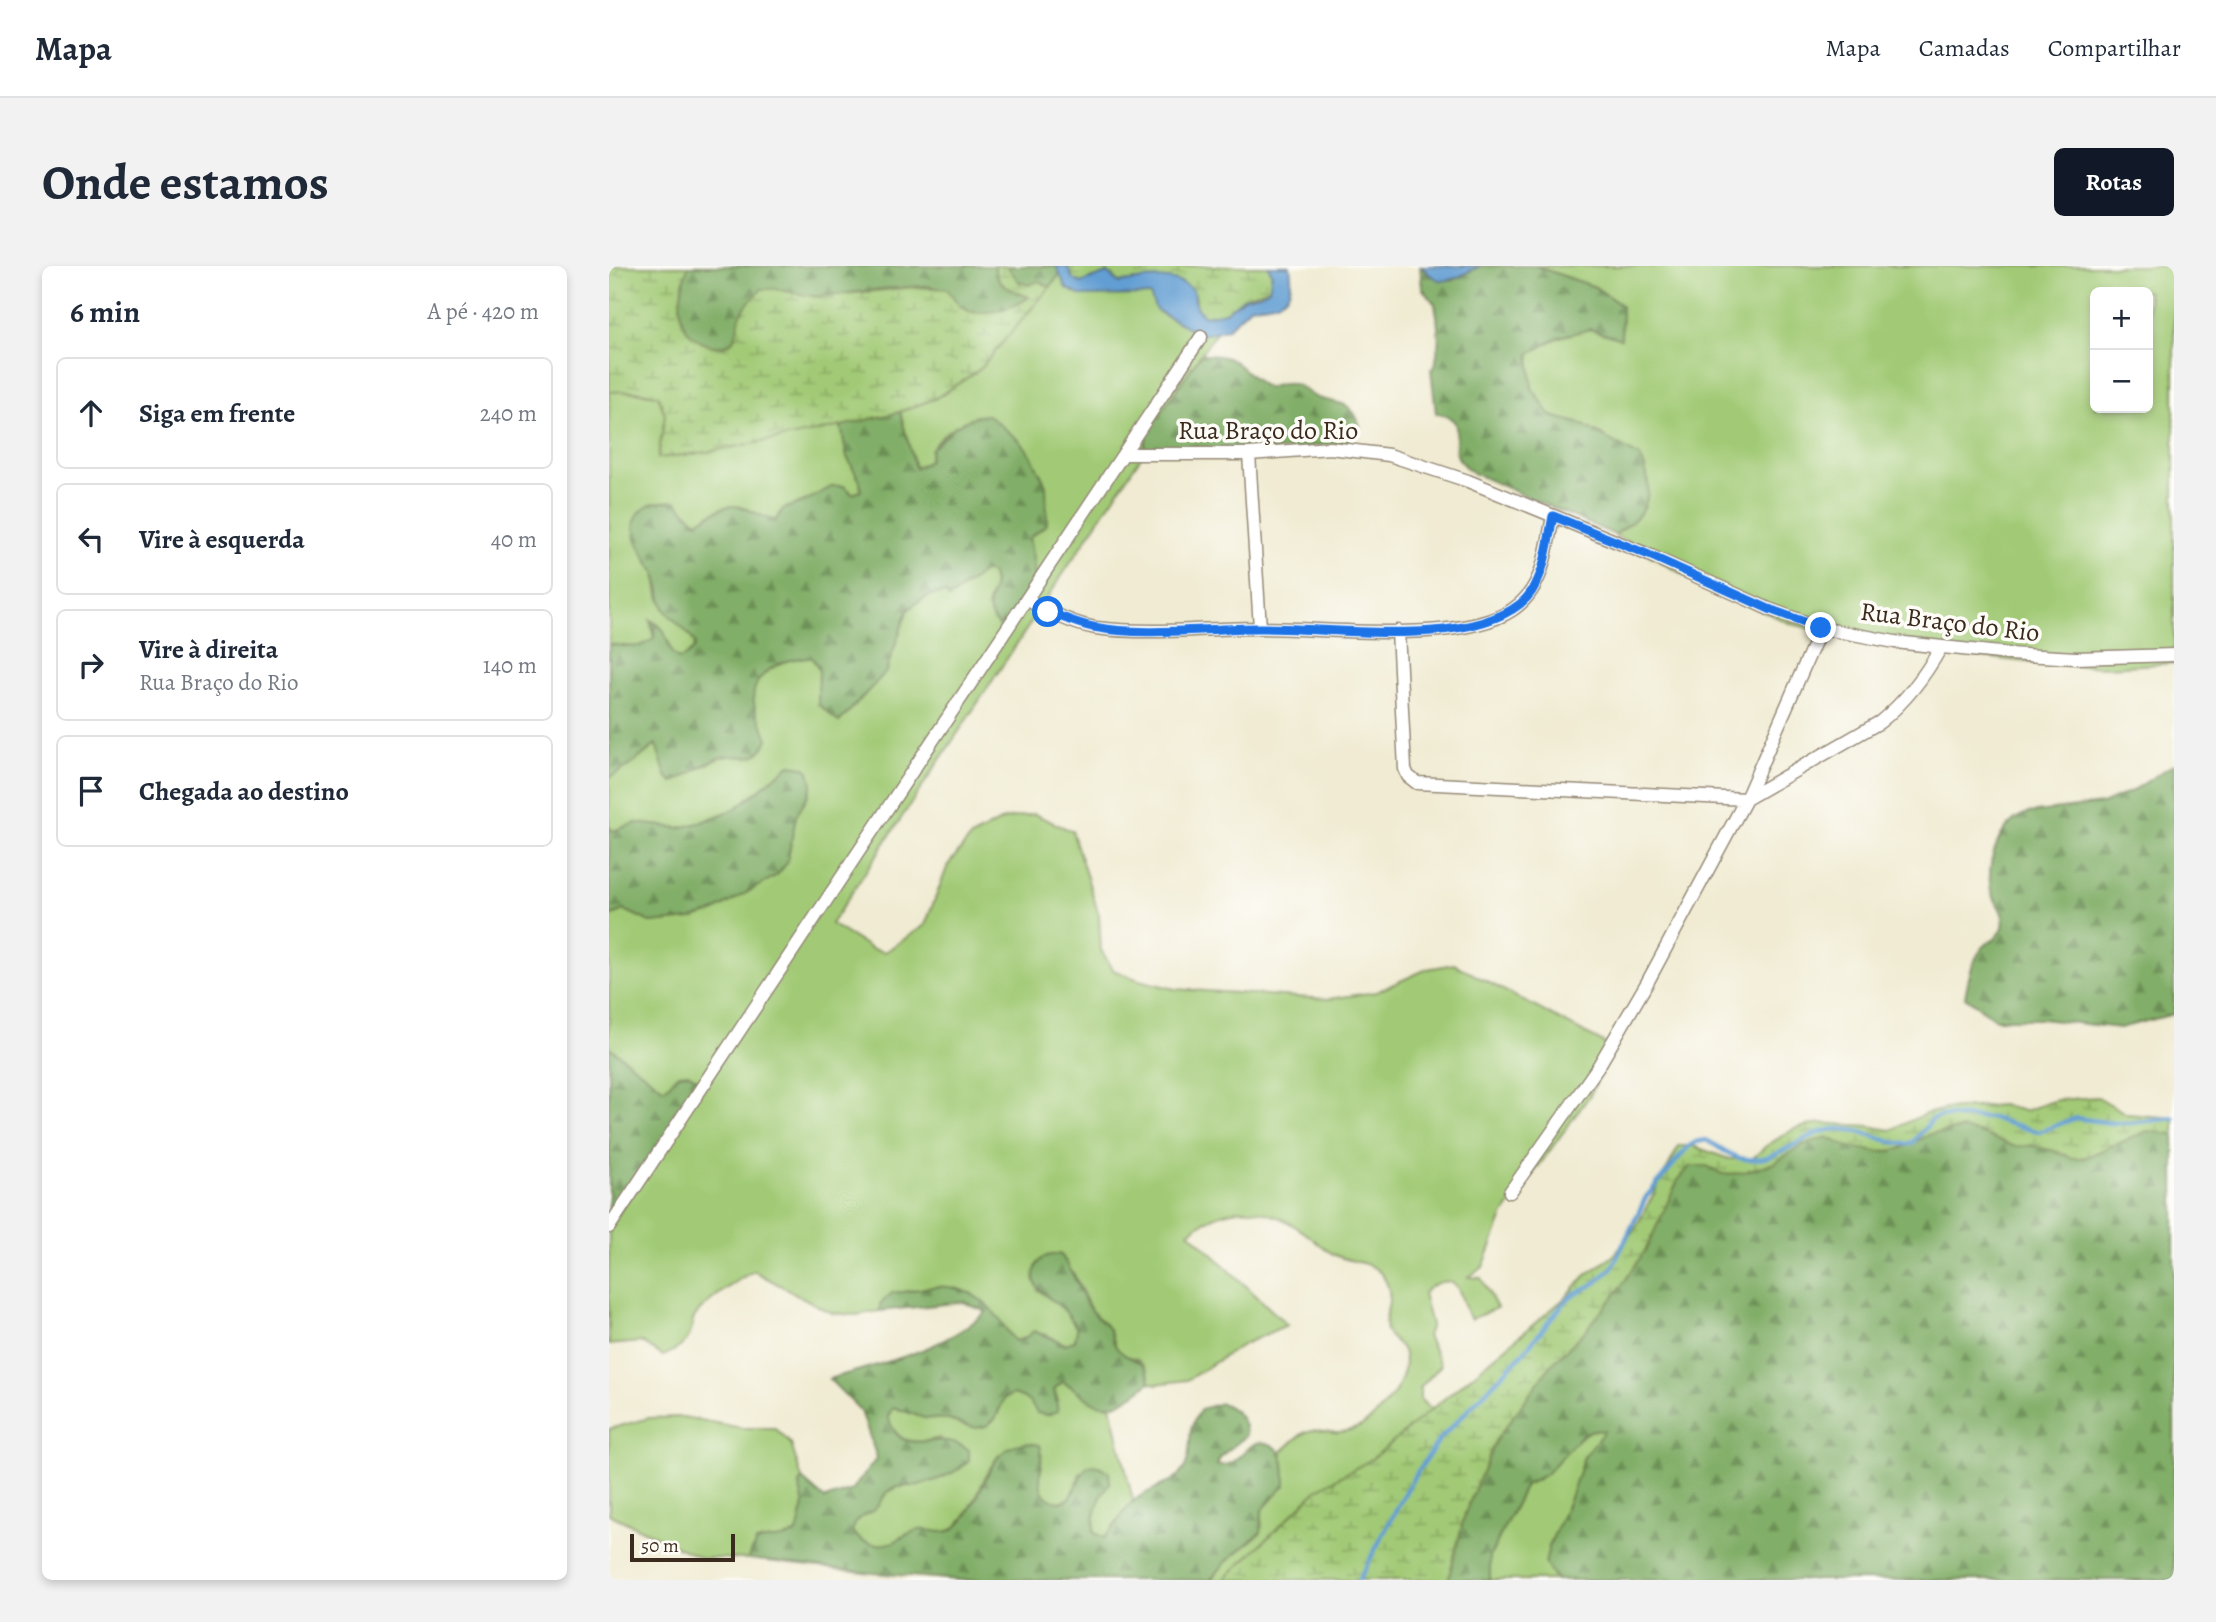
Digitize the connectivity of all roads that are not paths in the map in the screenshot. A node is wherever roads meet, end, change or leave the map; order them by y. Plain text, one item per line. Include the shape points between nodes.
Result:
1 (1201, 337) dead end
2 (1125, 454) junction
3 (1249, 454) junction
4 (1553, 516) junction
5 (1028, 600) junction
6 (1260, 628) junction
7 (1821, 628) junction
8 (1398, 631) junction
9 (1941, 647) junction
10 (2174, 655) edge
11 (1747, 799) junction
12 (1510, 1192) dead end
13 (609, 1227) edge

1 - 2 street
2 - 3 street, Rua Braço do Rio
2 - 5 street
3 - 4 street, Rua Braço do Rio via 1330,448 1389,455
3 - 6 street
4 - 7 street, Rua Braço do Rio
4 - 8 street via 1538,581 1523,603 1490,621 1440,630
5 - 6 street via 1093,627 1156,632
5 - 13 street
6 - 8 street
7 - 9 street, Rua Braço do Rio
7 - 11 street
8 - 11 street via 1405,769 1417,783
9 - 10 street, Rua Braço do Rio via 2076,658
9 - 11 street via 1918,684 1880,722
11 - 12 street via 1598,1068

